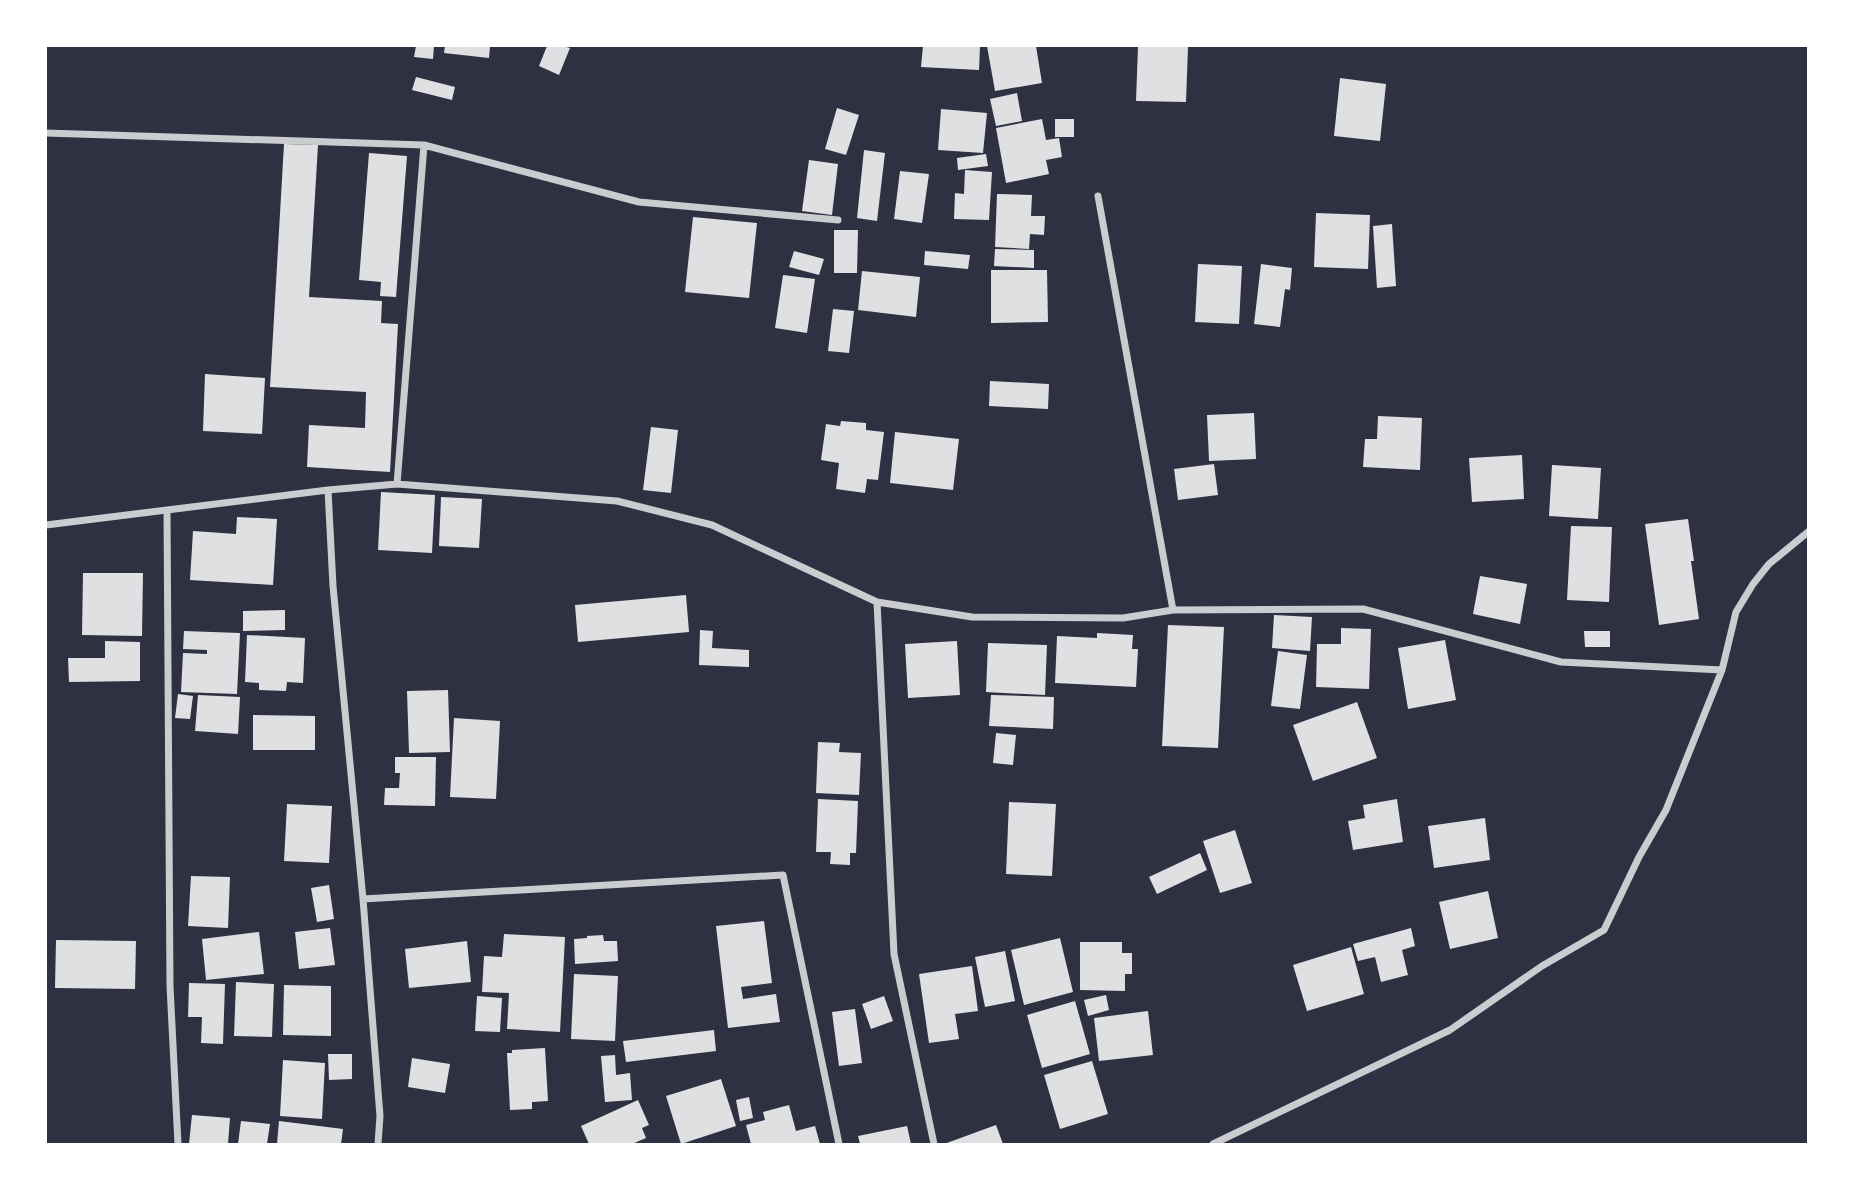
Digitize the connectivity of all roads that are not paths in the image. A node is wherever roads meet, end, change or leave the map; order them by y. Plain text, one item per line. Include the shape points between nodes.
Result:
1 (46, 132) edge
2 (424, 145) junction
3 (1098, 196) dead end
4 (838, 220) dead end
5 (397, 484) junction
6 (328, 490) junction
7 (167, 510) junction
8 (46, 525) edge
9 (1808, 532) edge
10 (877, 602) junction
11 (1173, 610) junction
12 (1722, 670) junction
13 (363, 899) junction
14 (178, 1144) edge
15 (378, 1144) edge
16 (839, 1144) edge
17 (934, 1144) edge
18 (1213, 1144) edge

1 - 2 street
2 - 4 street via 639,202
2 - 5 street
3 - 11 street
5 - 6 street
5 - 10 street via 617,501 712,525
6 - 7 street
6 - 13 street via 332,586
7 - 8 street
7 - 14 street via 170,986
9 - 12 street via 1769,564 1753,584 1736,612
10 - 11 street via 972,617 1123,618
10 - 17 street via 894,954
11 - 12 street via 1363,609 1561,662
12 - 18 street via 1666,810 1604,930 1542,966 1450,1030
13 - 15 street via 380,1116
13 - 16 street via 783,875

